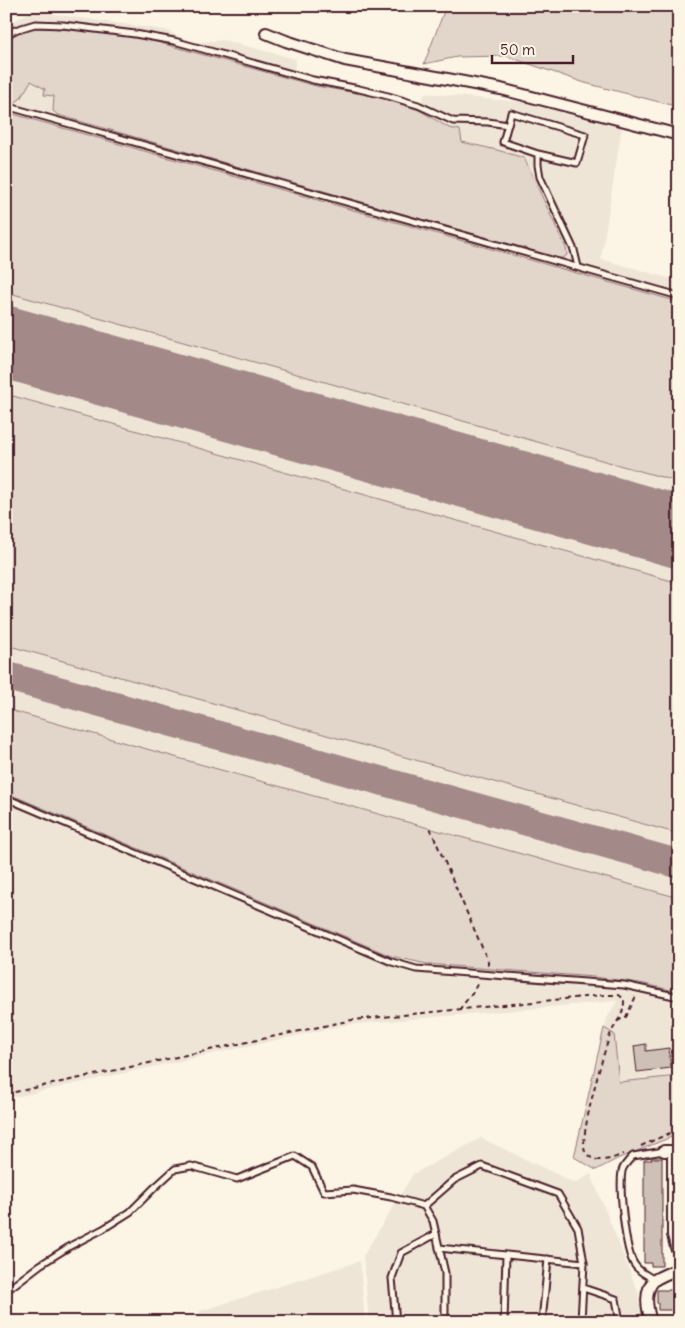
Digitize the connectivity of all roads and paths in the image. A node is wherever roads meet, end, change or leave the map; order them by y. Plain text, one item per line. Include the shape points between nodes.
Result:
1 (266, 33) dead end
2 (6, 35) edge
3 (6, 106) edge
4 (508, 125) junction
5 (679, 135) edge
6 (538, 154) junction
7 (578, 267) junction
8 (679, 296) edge
9 (6, 798) edge
10 (430, 828) dead end
11 (486, 974) junction
12 (640, 988) junction
13 (679, 997) edge
14 (459, 1010) junction
15 (617, 1021) junction
16 (6, 1094) edge
17 (679, 1129) edge
18 (634, 1149) dead end
19 (664, 1151) joint
20 (627, 1152) dead end
21 (424, 1206) junction
22 (436, 1234) junction
23 (439, 1248) junction
24 (679, 1251) edge
25 (506, 1255) junction
26 (548, 1259) junction
27 (584, 1263) junction
28 (679, 1268) edge
29 (656, 1280) junction
30 (583, 1288) junction
31 (6, 1291) edge
32 (396, 1322) edge
33 (445, 1322) edge
34 (504, 1322) edge
35 (542, 1322) edge
36 (581, 1322) edge
37 (620, 1322) edge
38 (651, 1322) edge

1 - 5 street via 344,60 501,89
2 - 4 lane via 34,24 135,34 388,96 453,121
3 - 7 lane
4 - 6 lane via 503,142
4 - 6 lane via 511,113 585,135 577,163
6 - 7 lane via 540,176 574,250
7 - 8 lane
9 - 11 lane via 392,962 416,969
10 - 11 path via 488,961
11 - 12 lane
11 - 14 path
12 - 13 lane
12 - 15 path via 626,1017
14 - 15 path via 619,996 624,999 623,1011
14 - 16 path via 352,1020
15 - 20 path via 602,1059 584,1141 585,1151 600,1161
17 - 18 path
19 - 24 street via 672,1151 673,1235
19 - 29 lane via 633,1156 622,1169 626,1237 632,1261 639,1271
21 - 22 lane
21 - 27 lane via 454,1180 482,1166 558,1194 578,1228
21 - 31 lane via 353,1190 324,1192 312,1167 295,1156 237,1179 192,1166 175,1169 130,1212 40,1264
22 - 23 lane
22 - 32 lane via 401,1253 392,1278
23 - 25 lane
23 - 33 lane via 445,1273
25 - 26 lane
25 - 34 lane
26 - 27 lane
26 - 35 lane
27 - 30 lane
28 - 29 street
29 - 38 street via 647,1297
30 - 36 lane
30 - 37 lane via 616,1299

